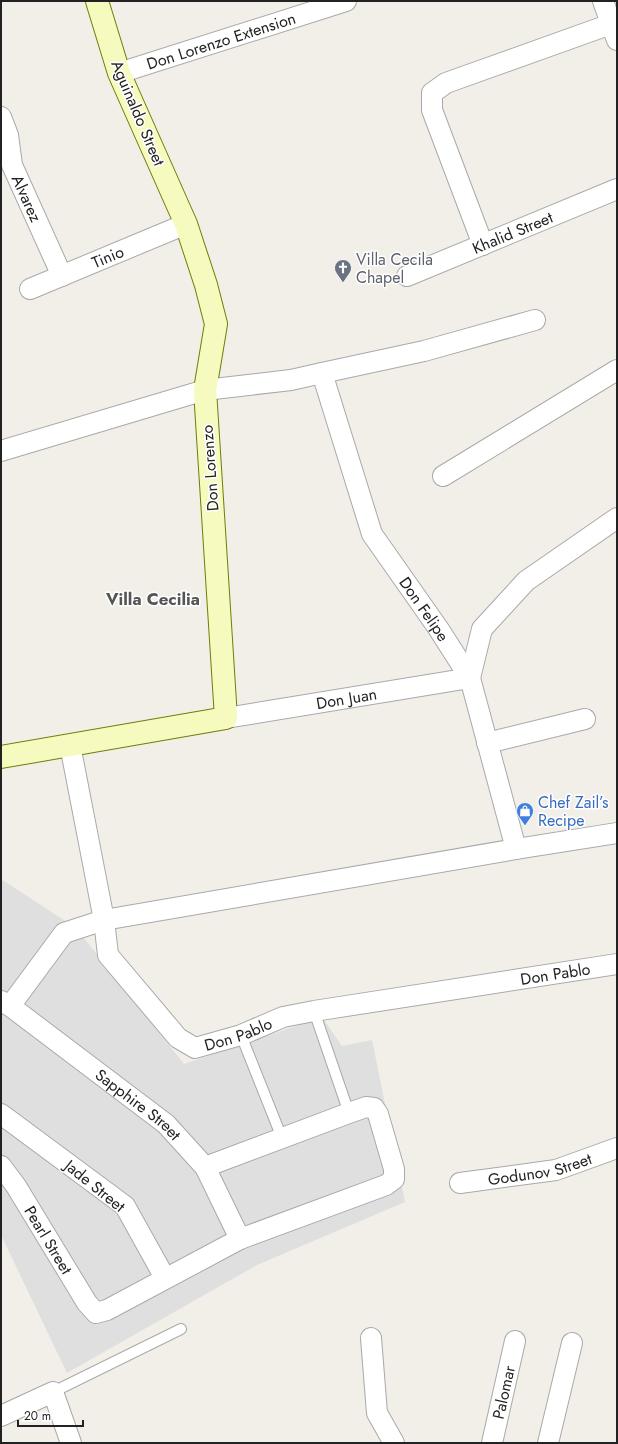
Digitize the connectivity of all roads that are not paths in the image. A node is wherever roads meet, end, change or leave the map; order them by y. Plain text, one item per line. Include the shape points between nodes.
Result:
1 (97, 1) edge
2 (346, 1) edge
3 (603, 1) edge
4 (614, 32) edge
5 (119, 73) junction
6 (1, 117) edge
7 (7, 161) edge
8 (617, 188) edge
9 (186, 224) junction
10 (483, 245) junction
11 (62, 276) junction
12 (407, 276) dead end
13 (30, 289) dead end
14 (535, 320) dead end
15 (617, 370) edge
16 (322, 373) junction
17 (205, 390) junction
18 (1, 450) edge
19 (443, 476) dead end
20 (617, 518) edge
21 (470, 678) junction
22 (226, 718) junction
23 (585, 719) dead end
24 (487, 743) junction
25 (70, 745) junction
26 (1, 757) edge
27 (617, 833) edge
28 (516, 849) junction
29 (104, 920) junction
30 (617, 964) edge
31 (5, 1004) edge
32 (314, 1011) junction
33 (241, 1035) junction
34 (349, 1112) junction
35 (1, 1114) edge
36 (282, 1138) junction
37 (617, 1148) edge
38 (1, 1166) edge
39 (205, 1167) junction
40 (460, 1183) dead end
41 (240, 1239) junction
42 (165, 1278) junction
43 (181, 1329) dead end
44 (371, 1338) dead end
45 (515, 1341) dead end
46 (572, 1344) dead end
47 (53, 1392) junction
48 (1, 1416) edge
49 (71, 1443) edge
50 (394, 1443) edge
51 (492, 1443) edge
52 (548, 1443) edge

1 - 5 street, Aguinaldo Street
2 - 5 street, Don Lorenzo Extension
3 - 4 street
4 - 10 street via 446,83 432,94 432,110
5 - 9 street, Aguinaldo Street
6 - 7 street, Alvarez via 8,135
7 - 11 street, Alvarez
8 - 10 street, Khalid Street
9 - 11 street, Tinio
9 - 17 street, Don Lorenzo via 216,324
10 - 12 street, Khalid Street
11 - 13 street, Tinio
14 - 16 street via 424,351
15 - 19 street
16 - 17 street via 291,380
16 - 21 street, Don Felipe via 372,534
17 - 18 street
17 - 22 street, Don Lorenzo
20 - 21 street via 526,581 482,629
21 - 22 street, Don Juan
21 - 24 street, Don Felipe
22 - 25 street, Don Juan
23 - 24 street
24 - 28 street, Don Felipe
25 - 26 street, Don Juan
25 - 29 street, Don Pablo
27 - 28 street
28 - 29 street
29 - 31 street via 64,934
29 - 33 street, Don Pablo via 108,955 178,1038 195,1048
30 - 32 street, Don Pablo
31 - 39 street, Sapphire Street via 166,1124
32 - 33 street, Don Pablo via 283,1017
32 - 34 lane
33 - 36 lane
34 - 36 street
34 - 41 street via 366,1107 374,1108 394,1169 394,1179 386,1185
35 - 42 street, Jade Street via 125,1206
36 - 39 street
37 - 40 street, Godunov Street via 556,1170
38 - 42 street, Pearl Street via 16,1186 87,1304 96,1313 107,1310
39 - 41 street, Sapphire Street
41 - 42 street
43 - 47 lane
44 - 50 street via 377,1413
45 - 51 street, Palomar
46 - 52 street
47 - 48 street
47 - 49 street

